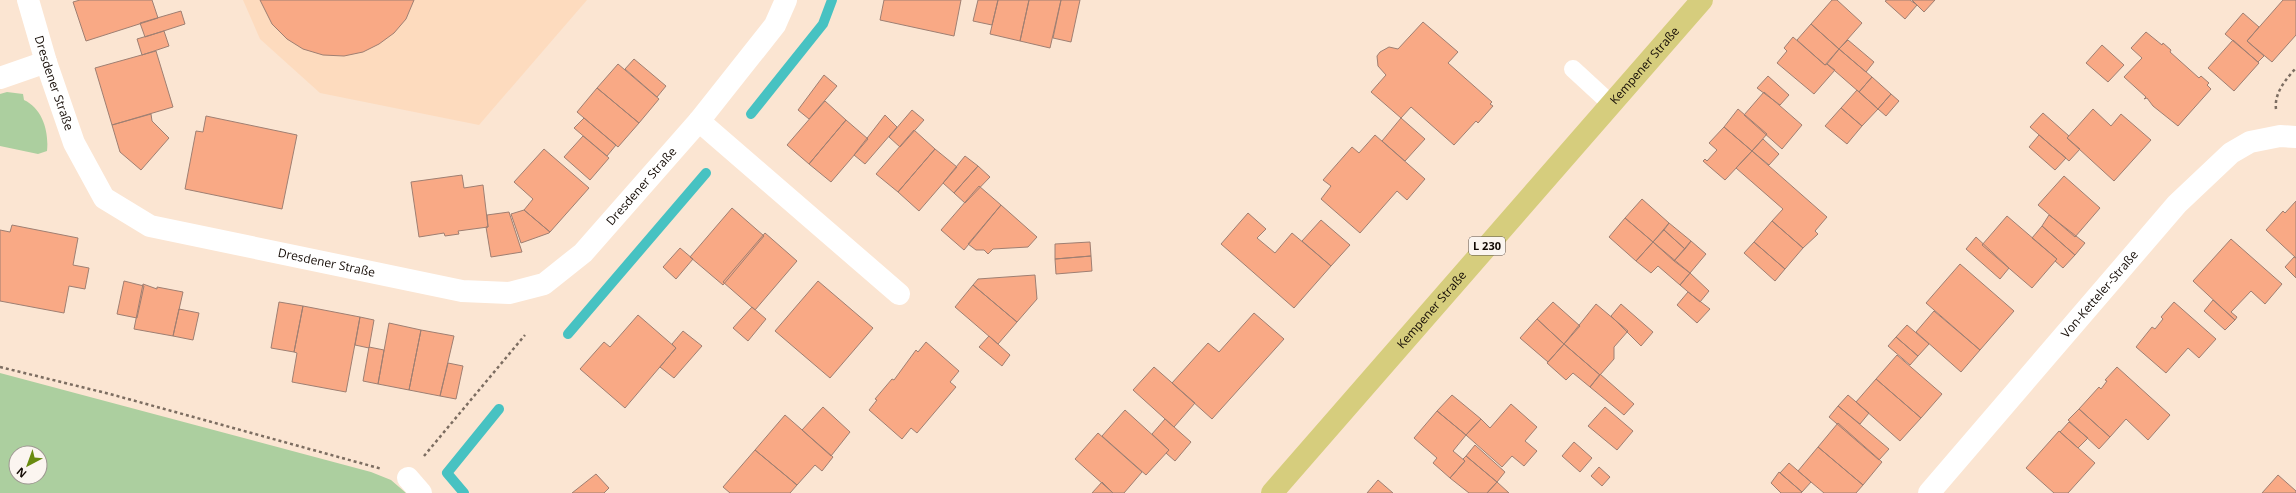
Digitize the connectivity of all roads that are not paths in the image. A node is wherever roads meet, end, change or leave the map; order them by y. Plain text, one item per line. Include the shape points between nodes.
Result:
1 (28, 0) edge
2 (786, 0) edge
3 (1702, 0) edge
4 (46, 62) junction
5 (1573, 69) dead end
6 (0, 78) edge
7 (1612, 104) junction
8 (699, 121) junction
9 (2288, 137) edge
10 (899, 294) dead end
11 (1272, 493) edge
12 (1929, 493) edge

1 - 4 street, Dresdener Straße
2 - 8 street, Dresdener Straße via 775,25
3 - 7 main road, Kempener Straße / L 230
4 - 6 street
4 - 8 street, Dresdener Straße via 74,143 104,198 150,226 462,291 509,293 544,284 583,253
5 - 7 lane
7 - 11 main road, Kempener Straße / L 230
8 - 10 street
9 - 12 street, Von-Ketteler-Straße via 2250,142 2231,153 2177,204

